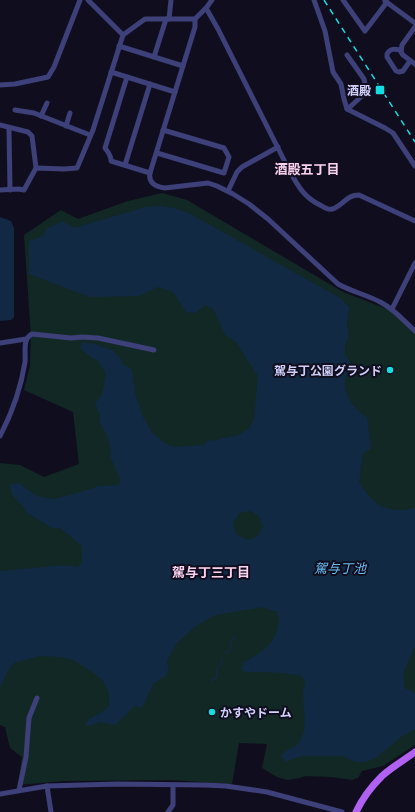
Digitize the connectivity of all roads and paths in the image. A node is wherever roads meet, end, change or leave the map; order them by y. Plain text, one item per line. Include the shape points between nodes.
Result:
1 (80, 0) edge
2 (88, 0) edge
3 (171, 0) edge
4 (212, 0) edge
5 (314, 0) edge
6 (343, 0) edge
7 (386, 1) edge
8 (206, 8) junction
9 (195, 18) junction
10 (167, 19) junction
11 (415, 23) edge
12 (415, 27) edge
13 (123, 35) junction
14 (119, 46) junction
15 (401, 50) junction
16 (347, 55) dead end
17 (154, 57) junction
18 (413, 63) edge
19 (183, 66) junction
20 (111, 72) junction
21 (126, 77) junction
22 (150, 84) junction
23 (0, 85) edge
24 (175, 92) junction
25 (47, 103) dead end
26 (347, 109) junction
27 (15, 110) dead end
28 (70, 113) dead end
29 (41, 116) junction
30 (0, 126) edge
31 (66, 126) junction
32 (9, 128) junction
33 (163, 130) junction
34 (90, 135) junction
35 (278, 147) junction
36 (157, 153) junction
37 (125, 165) junction
38 (415, 166) edge
39 (36, 168) junction
40 (150, 173) junction
41 (0, 190) edge
42 (10, 190) junction
43 (228, 191) junction
44 (415, 221) edge
45 (415, 263) edge
46 (392, 309) junction
47 (415, 331) edge
48 (26, 339) junction
49 (0, 343) edge
50 (154, 350) dead end
51 (0, 436) edge
52 (37, 698) dead end
53 (415, 752) edge
54 (173, 785) junction
55 (48, 786) junction
56 (19, 790) junction
57 (0, 794) edge
58 (318, 805) junction
59 (51, 812) edge
60 (168, 812) edge
61 (318, 812) edge
62 (342, 812) edge
63 (356, 812) edge

1 - 23 street via 48,77
2 - 13 street
3 - 10 street
4 - 8 street
5 - 26 street via 325,31 333,72 340,84
6 - 7 street via 365,31
7 - 11 street
8 - 9 street
8 - 35 street
9 - 10 street
9 - 19 street via 195,27
10 - 13 street via 145,19
10 - 17 street
12 - 15 street
13 - 14 street
14 - 17 street
14 - 20 street
15 - 18 street
15 - 18 street via 393,49 387,54 396,71 401,72
16 - 26 street via 364,79 366,89
17 - 19 street
19 - 24 street
20 - 21 street
20 - 34 street
21 - 22 street
21 - 37 street via 104,148 111,161
22 - 24 street
22 - 37 street
24 - 33 street
25 - 29 street
26 - 38 street via 393,133
27 - 29 street
28 - 31 street
29 - 31 street
30 - 32 street
31 - 34 street
32 - 39 street via 28,132 32,136
32 - 42 street
33 - 36 street
33 - 36 street via 224,148 229,157 224,173
34 - 39 street via 77,168
35 - 43 street via 242,167
35 - 44 street via 300,189 316,204 332,209 353,195 359,195
36 - 40 street
37 - 40 street
39 - 42 street via 24,190
40 - 43 street via 155,186 160,188 208,183
41 - 42 street
43 - 46 street via 268,219 338,284
45 - 46 street
46 - 47 street
48 - 49 street
48 - 50 street via 32,334 98,338
48 - 51 street via 22,380 12,412
52 - 56 street via 30,718
53 - 63 main road via 371,787
54 - 55 street
54 - 58 street via 252,789
54 - 60 street via 173,805
55 - 56 street
55 - 59 street
56 - 57 street
58 - 61 street
58 - 62 street

